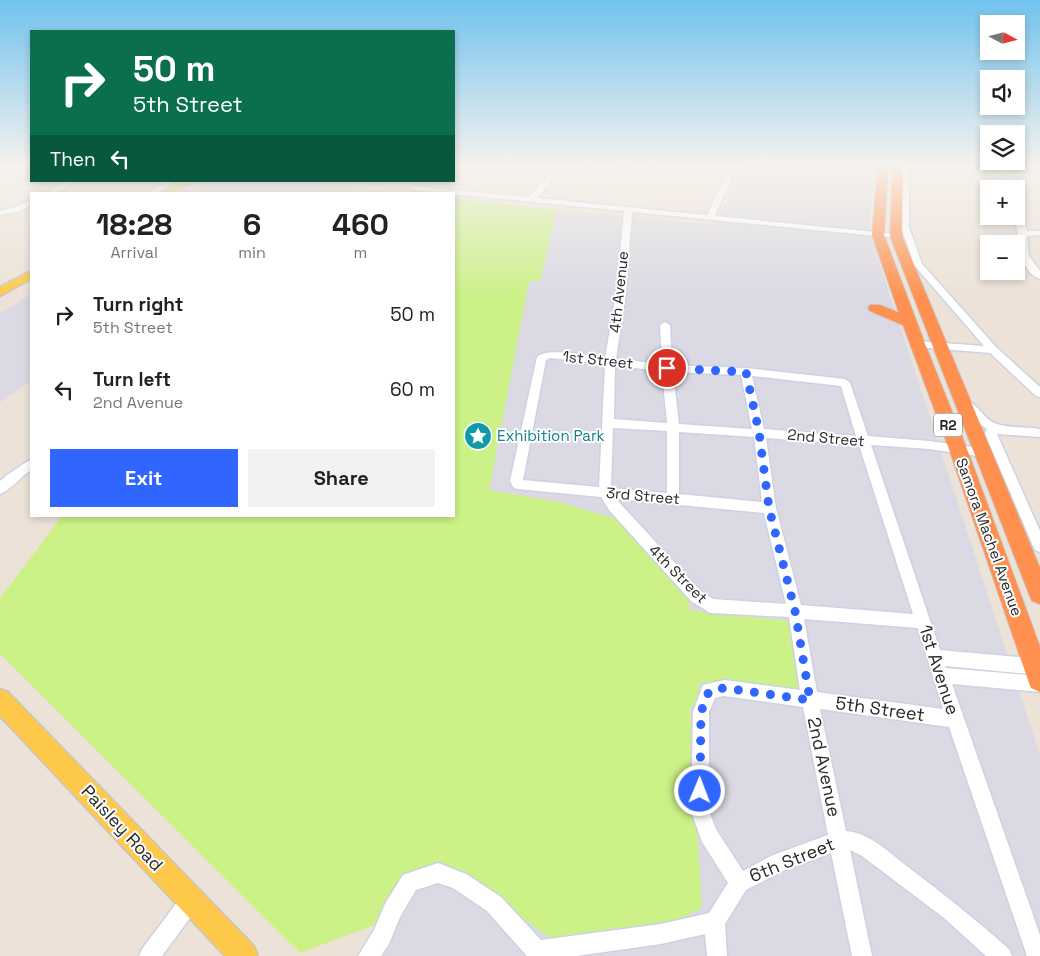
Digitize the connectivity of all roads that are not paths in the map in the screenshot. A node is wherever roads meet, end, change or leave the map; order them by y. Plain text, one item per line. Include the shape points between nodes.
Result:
1 (625, 211) edge
2 (628, 211) junction
3 (713, 211) edge
4 (880, 211) edge
5 (897, 211) edge
6 (905, 211) edge
7 (710, 218) junction
8 (1020, 225) edge
9 (1040, 233) edge
10 (1023, 234) junction
11 (878, 235) junction
12 (896, 236) junction
13 (30, 275) edge
14 (1040, 276) edge
15 (0, 292) edge
16 (901, 296) junction
17 (910, 323) junction
18 (665, 325) dead end
19 (917, 344) junction
20 (941, 347) junction
21 (993, 350) junction
22 (610, 361) junction
23 (667, 368) junction
24 (746, 372) junction
25 (844, 383) joint
26 (1040, 393) edge
27 (963, 400) junction
28 (608, 423) junction
29 (673, 426) junction
30 (759, 432) junction
31 (1040, 432) edge
32 (990, 438) junction
33 (865, 441) junction
34 (958, 449) junction
35 (30, 465) edge
36 (517, 484) joint
37 (0, 489) edge
38 (605, 492) junction
39 (673, 498) junction
40 (769, 508) junction
41 (1040, 546) edge
42 (1040, 594) edge
43 (795, 611) junction
44 (924, 622) junction
45 (935, 657) junction
46 (1038, 671) edge
47 (941, 675) junction
48 (1040, 684) edge
49 (0, 700) edge
50 (810, 700) junction
51 (955, 719) junction
52 (840, 840) junction
53 (739, 883) junction
54 (191, 900) junction
55 (715, 922) junction
56 (539, 954) edge
57 (149, 956) edge
58 (244, 956) edge
59 (368, 956) edge
60 (717, 956) edge
61 (862, 956) edge
62 (1002, 956) edge
63 (1037, 956) edge

1 - 2 street
2 - 7 street
2 - 22 street, 4th Avenue via 621,294
3 - 7 street
4 - 11 highway, Samora Machel Avenue / R2
5 - 12 highway, Samora Machel Avenue / R2
6 - 21 street via 905,227 918,266
7 - 11 street
8 - 10 street
9 - 10 street
10 - 14 street via 1022,249 1026,261
11 - 12 street
11 - 16 highway, Samora Machel Avenue / R2
12 - 20 highway, Samora Machel Avenue / R2
13 - 15 main road
16 - 17 highway, Samora Machel Avenue / R2
16 - 17 highway via 875,308
17 - 19 highway, Samora Machel Avenue / R2
18 - 23 street
19 - 20 street
19 - 34 highway, Samora Machel Avenue / R2
20 - 21 street
20 - 27 highway, Samora Machel Avenue / R2
21 - 26 street
22 - 23 street, 1st Street
22 - 28 street, 4th Avenue
22 - 36 street, 1st Street via 550,355 541,359
23 - 24 street, 1st Street
23 - 29 street
24 - 25 street, 1st Street
24 - 30 street, 2nd Avenue
25 - 33 street, 1st Avenue
27 - 32 highway, Samora Machel Avenue / R2
27 - 32 street via 980,419
28 - 29 street, 2nd Street
28 - 38 street, 4th Avenue
29 - 30 street, 2nd Street
29 - 39 street
30 - 33 street, 2nd Street
30 - 40 street, 2nd Avenue
31 - 32 street, 2nd Street
32 - 34 street, 2nd Street
32 - 41 street
32 - 42 highway, Samora Machel Avenue / R2
33 - 34 street, 2nd Street
33 - 44 street, 1st Avenue
34 - 46 highway, Samora Machel Avenue / R2
35 - 37 street
36 - 38 street, 3rd Street
38 - 39 street, 3rd Street
38 - 43 street, 4th Street via 614,506 703,603
39 - 40 street, 3rd Street
40 - 43 street, 2nd Avenue
43 - 44 street, 4th Street
43 - 50 street, 2nd Avenue
44 - 45 street, 1st Avenue
45 - 46 street
45 - 47 street, 1st Avenue
47 - 48 street
47 - 51 street, 1st Avenue
49 - 54 main road, Paisley Road
50 - 51 street, 5th Street
50 - 52 street, 2nd Avenue
50 - 53 street, 5th Street via 724,688 709,691 701,712 700,811 709,834
51 - 63 street, 1st Avenue
52 - 53 street, 6th Street via 780,862
52 - 61 street, 2nd Avenue
52 - 62 street, 6th Street via 854,841 869,849 951,911
53 - 55 street, 6th Street
54 - 57 street
54 - 58 main road, Paisley Road
55 - 56 street
55 - 60 street
56 - 59 street via 494,904 459,881 438,873 410,882 392,911 382,937

